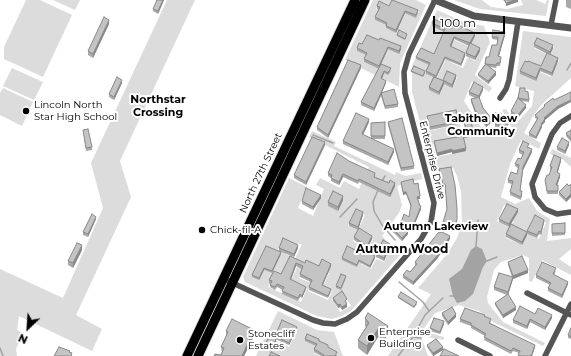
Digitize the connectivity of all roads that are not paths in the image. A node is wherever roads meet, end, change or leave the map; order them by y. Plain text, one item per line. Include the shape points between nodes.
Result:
1 (355, 0) edge
2 (365, 0) edge
3 (435, 0) edge
4 (556, 0) edge
5 (518, 22) junction
6 (551, 25) junction
7 (571, 28) edge
8 (500, 98) dead end
9 (571, 116) edge
10 (571, 212) edge
11 (228, 279) junction
12 (527, 293) dead end
13 (571, 304) edge
14 (569, 314) edge
15 (458, 340) dead end
16 (187, 356) edge
17 (198, 356) edge
18 (490, 356) edge
19 (545, 356) edge

1 - 11 main road, North 27th Street
2 - 11 main road, North 27th Street
3 - 5 street via 474,16
3 - 11 street, Enterprise Drive via 409,54 404,72 405,92 434,199 433,217 424,236 358,311 338,323 326,324 313,320
4 - 6 street
5 - 6 street
5 - 8 street via 510,80
6 - 7 street
9 - 10 street via 560,123 554,131 533,179 533,193 543,207 558,214
11 - 16 main road, North 27th Street
11 - 17 main road, North 27th Street
12 - 14 street
13 - 14 street
14 - 19 street
15 - 18 street

